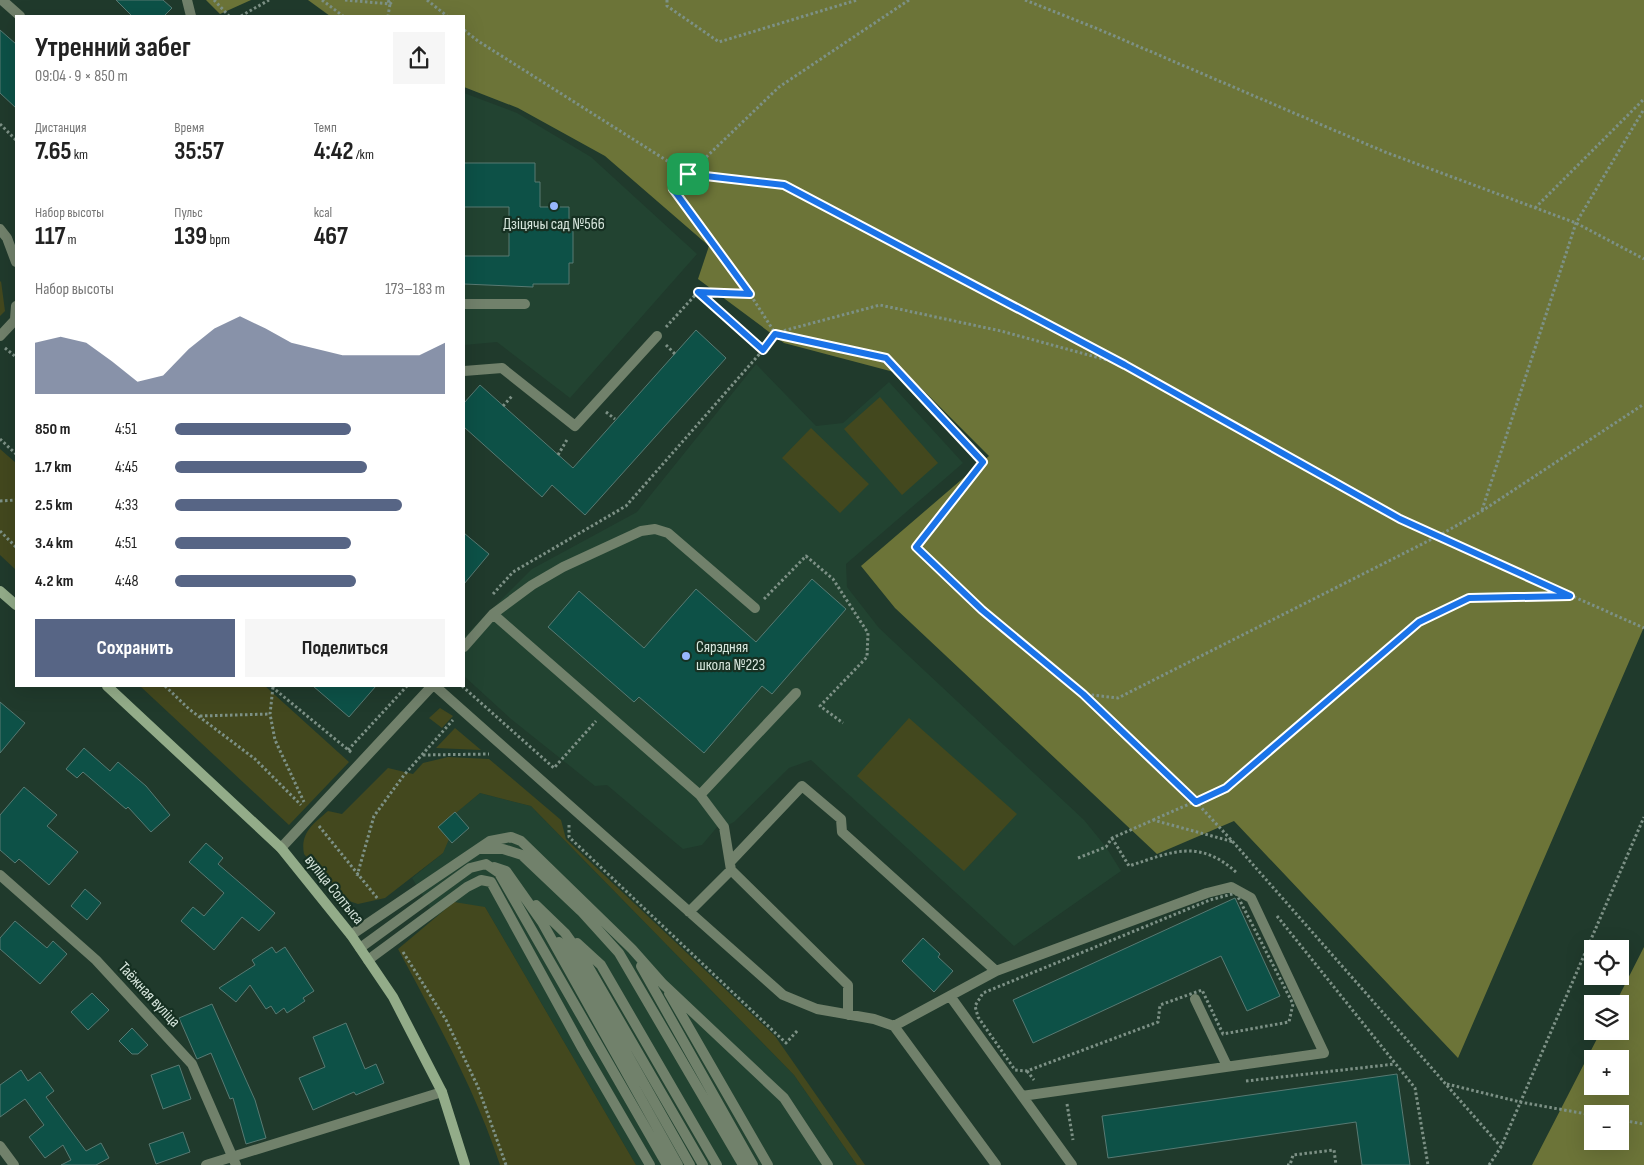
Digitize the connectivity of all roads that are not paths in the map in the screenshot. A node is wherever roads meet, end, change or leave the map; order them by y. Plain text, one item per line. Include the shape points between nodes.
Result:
1 (2, 0) edge
2 (187, 0) edge
3 (19, 15) edge
4 (191, 15) edge
5 (0, 229) edge
6 (15, 259) edge
7 (465, 304) edge
8 (525, 304) dead end
9 (15, 319) edge
10 (0, 336) edge
11 (657, 336) road end
12 (465, 371) edge
13 (0, 590) edge
14 (15, 604) edge
15 (755, 608) road end
16 (493, 614) junction
17 (465, 646) edge
18 (107, 687) edge
19 (432, 687) edge
20 (434, 687) edge
21 (796, 693) dead end
22 (700, 795) junction
23 (281, 848) junction
24 (480, 849) junction
25 (486, 864) junction
26 (731, 866) junction
27 (0, 875) edge
28 (524, 894) junction
29 (689, 912) junction
30 (542, 922) junction
31 (565, 933) junction
32 (351, 935) junction
33 (360, 948) junction
34 (632, 949) junction
35 (368, 960) junction
36 (996, 971) junction
37 (663, 984) junction
38 (950, 996) junction
39 (1194, 999) dead end
40 (848, 1015) junction
41 (894, 1026) junction
42 (1227, 1066) junction
43 (442, 1092) junction
44 (1022, 1096) junction
45 (0, 1146) edge
46 (235, 1161) edge
47 (14, 1165) edge
48 (206, 1165) edge
49 (465, 1165) edge
50 (650, 1165) edge
51 (667, 1165) edge
52 (678, 1165) edge
53 (690, 1165) edge
54 (703, 1165) edge
55 (717, 1165) edge
56 (743, 1165) edge
57 (753, 1165) edge
58 (768, 1165) edge
59 (828, 1165) edge
60 (996, 1165) edge
61 (1072, 1165) edge

1 - 3 street
2 - 4 street
5 - 6 street
7 - 8 street
9 - 10 street
11 - 12 street via 574,426 502,368
13 - 14 main road
15 - 16 street via 668,533 656,529 641,531 563,566
16 - 17 street
16 - 22 street
18 - 23 main road, вуліца Солтыса
19 - 23 street
20 - 29 street
21 - 22 street
22 - 26 street via 724,827
23 - 32 main road, вуліца Солтыса
24 - 32 street
24 - 34 street via 500,838 522,841
24 - 56 street via 503,849 522,855 582,911 619,953
25 - 28 street via 506,871
25 - 33 street via 470,868
25 - 51 street via 499,873
26 - 29 street
26 - 36 street via 802,786 841,819 842,832
26 - 40 street via 848,985
27 - 46 street, Таёжная вуліца via 96,960 192,1064
28 - 30 street
28 - 31 street
29 - 40 street via 783,995 817,1010
30 - 52 street
30 - 53 street via 574,960
31 - 54 street via 585,961
31 - 55 street via 602,965
32 - 33 main road, вуліца Солтыса
33 - 35 main road, вуліца Солтыса
34 - 37 street
34 - 57 street
35 - 43 main road, вуліца Солтыса via 393,997
35 - 50 street via 467,887 480,880 491,882
36 - 38 street
36 - 42 street via 1231,887 1251,898 1324,1053
37 - 58 street
37 - 59 street via 784,1098
38 - 41 street
38 - 44 street
39 - 42 street
40 - 41 street
41 - 60 street
42 - 44 street
43 - 46 street
43 - 49 main road, вуліца Солтыса
44 - 61 street
45 - 47 street
46 - 48 street

